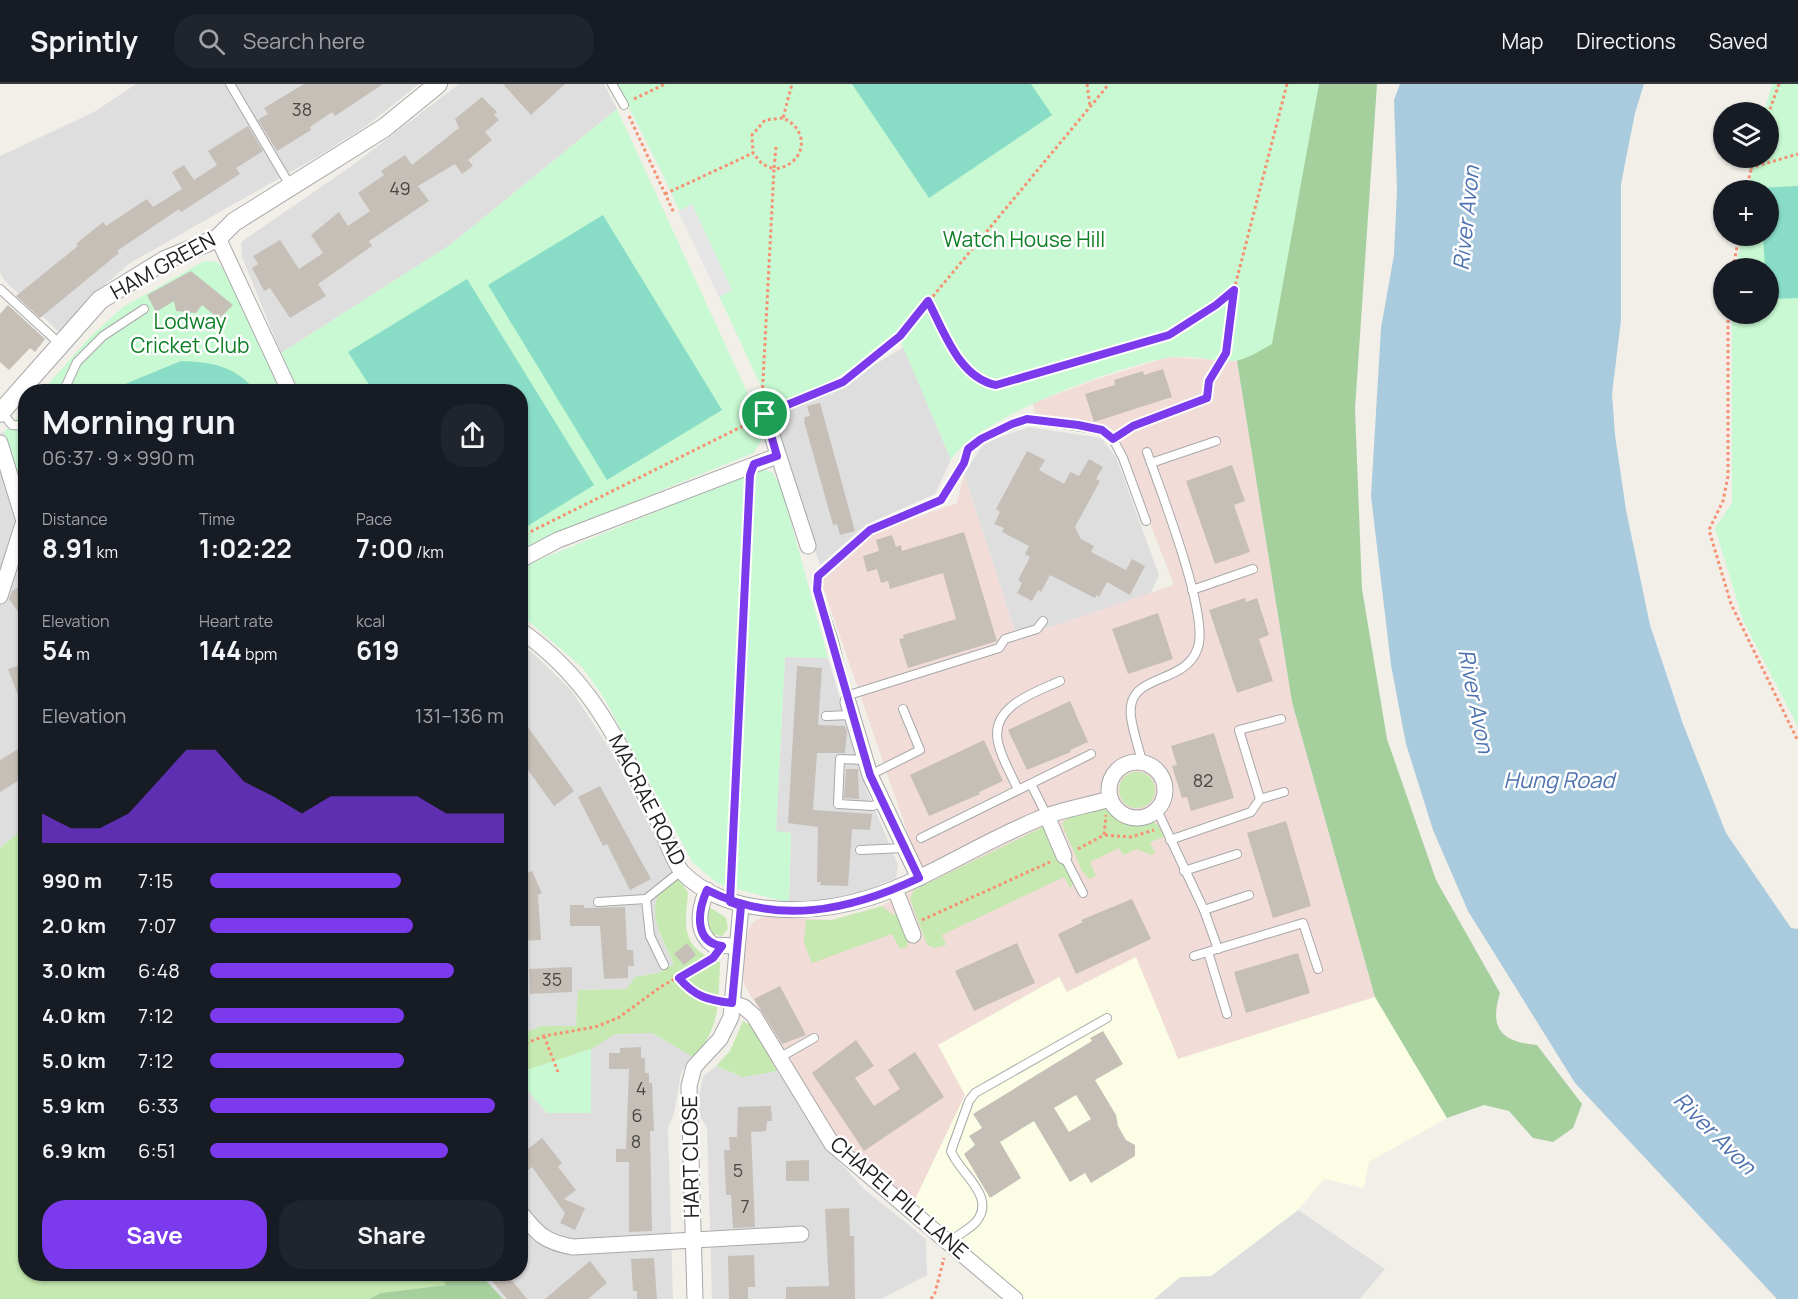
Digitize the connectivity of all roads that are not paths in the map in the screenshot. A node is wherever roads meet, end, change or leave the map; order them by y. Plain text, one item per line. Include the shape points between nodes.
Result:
1 (230, 84) edge
2 (438, 84) edge
3 (612, 84) edge
4 (624, 105) road end
5 (292, 188) junction
6 (218, 238) junction
7 (0, 289) edge
8 (144, 309) dead end
9 (62, 345) junction
10 (843, 382) road end
11 (26, 384) edge
12 (67, 384) edge
13 (286, 384) edge
14 (18, 393) edge
15 (1207, 398) road end
16 (1, 411) edge
17 (765, 414) joint
18 (18, 425) edge
19 (1113, 439) junction
20 (1216, 441) dead end
21 (0, 443) edge
22 (1147, 452) dead end
23 (777, 456) junction
24 (1151, 463) junction
25 (18, 502) edge
26 (1146, 521) dead end
27 (18, 540) edge
28 (808, 546) dead end
29 (528, 556) edge
30 (1253, 569) dead end
31 (1192, 590) junction
32 (0, 596) edge
33 (1043, 621) dead end
34 (528, 636) edge
35 (1060, 681) dead end
36 (849, 705) junction
37 (903, 709) dead end
38 (826, 716) dead end
39 (1281, 719) dead end
40 (1091, 754) dead end
41 (865, 760) junction
42 (1142, 762) junction
43 (870, 775) junction
44 (1031, 784) junction
45 (1018, 790) junction
46 (1284, 792) dead end
47 (1106, 800) junction
48 (1260, 800) junction
49 (882, 802) junction
50 (1156, 810) junction
51 (1047, 816) junction
52 (921, 838) dead end
53 (1170, 840) junction
54 (904, 848) junction
55 (860, 850) dead end
56 (1237, 854) dead end
57 (1064, 856) joint
58 (681, 871) junction
59 (1184, 871) junction
60 (919, 878) junction
61 (895, 889) junction
62 (707, 890) junction
63 (1083, 893) dead end
64 (1249, 895) dead end
65 (646, 899) junction
66 (598, 902) dead end
67 (735, 904) junction
68 (1204, 910) junction
69 (912, 931) road end
70 (729, 946) junction
71 (1218, 949) junction
72 (1208, 952) junction
73 (1194, 956) dead end
74 (664, 965) dead end
75 (1318, 969) dead end
76 (732, 1003) junction
77 (1227, 1014) dead end
78 (1107, 1018) dead end
79 (814, 1038) dead end
80 (779, 1058) junction
81 (528, 1222) edge
82 (801, 1234) dead end
83 (693, 1239) junction
84 (950, 1245) junction
85 (694, 1299) edge
86 (1015, 1299) edge

1 - 5 lane
2 - 5 street, HAM GREEN via 384,128
3 - 4 lane
5 - 6 street, HAM GREEN via 234,222
6 - 9 street, HAM GREEN via 165,260 100,300
6 - 13 street
7 - 9 lane
8 - 12 lane via 103,336 77,362
9 - 11 street, HAM GREEN
10 - 17 lane
14 - 16 street, HAM GREEN
15 - 19 lane via 1133,426
16 - 18 lane via 12,425
17 - 23 street
19 - 26 lane
19 - 36 lane via 1102,430 1078,425 1027,419 1012,424 968,449 964,463 941,500 870,530 818,576 817,590
20 - 24 lane
21 - 25 street
22 - 24 lane
23 - 28 street
23 - 29 street via 558,540
24 - 31 lane
27 - 32 street
30 - 31 lane
31 - 42 lane via 1199,645 1192,662 1147,684 1134,695 1131,715
33 - 36 lane via 1037,628 1005,639 999,648
34 - 58 street, MACRAE ROAD via 552,652 587,692 612,730
35 - 45 lane via 1010,706 1000,723 998,743
36 - 38 lane
36 - 41 street
37 - 43 lane via 920,750
39 - 48 lane via 1239,730
40 - 44 lane
41 - 43 street
41 - 49 lane via 840,759 838,804 873,806
42 - 47 street via 1123,765 1115,771
42 - 50 street via 1152,766 1164,782 1163,802
43 - 49 street
44 - 45 lane
44 - 51 lane
45 - 52 lane
46 - 48 lane
47 - 50 street via 1130,818 1149,816
47 - 51 street, MACRAE ROAD
48 - 53 lane via 1251,812
49 - 54 street
50 - 53 lane
51 - 57 street
51 - 60 street, MACRAE ROAD
53 - 59 lane
54 - 55 lane
54 - 60 street
56 - 59 lane
57 - 63 lane
58 - 62 street, MACRAE ROAD
58 - 65 lane
59 - 68 lane
60 - 61 street, MACRAE ROAD
61 - 67 street, MACRAE ROAD via 878,897 810,911
61 - 69 street
62 - 67 street, MACRAE ROAD
62 - 70 street via 700,912 701,930 713,945
64 - 68 lane
65 - 66 lane
65 - 74 lane via 650,936
67 - 70 street, HART CLOSE
68 - 71 lane
70 - 76 street, HART CLOSE
71 - 72 lane
71 - 75 lane via 1303,923
72 - 73 lane
72 - 77 lane
76 - 80 street, CHAPEL PILL LANE via 754,1016
76 - 83 street, HART CLOSE via 728,1027 694,1067 689,1086
78 - 84 lane via 975,1093 969,1101 951,1151 980,1194 982,1206 975,1224
79 - 80 lane
80 - 84 street, CHAPEL PILL LANE via 832,1144
81 - 83 street via 551,1243 573,1247
82 - 83 street, HART CLOSE
83 - 85 street, HART CLOSE
84 - 86 street, CHAPEL PILL LANE

